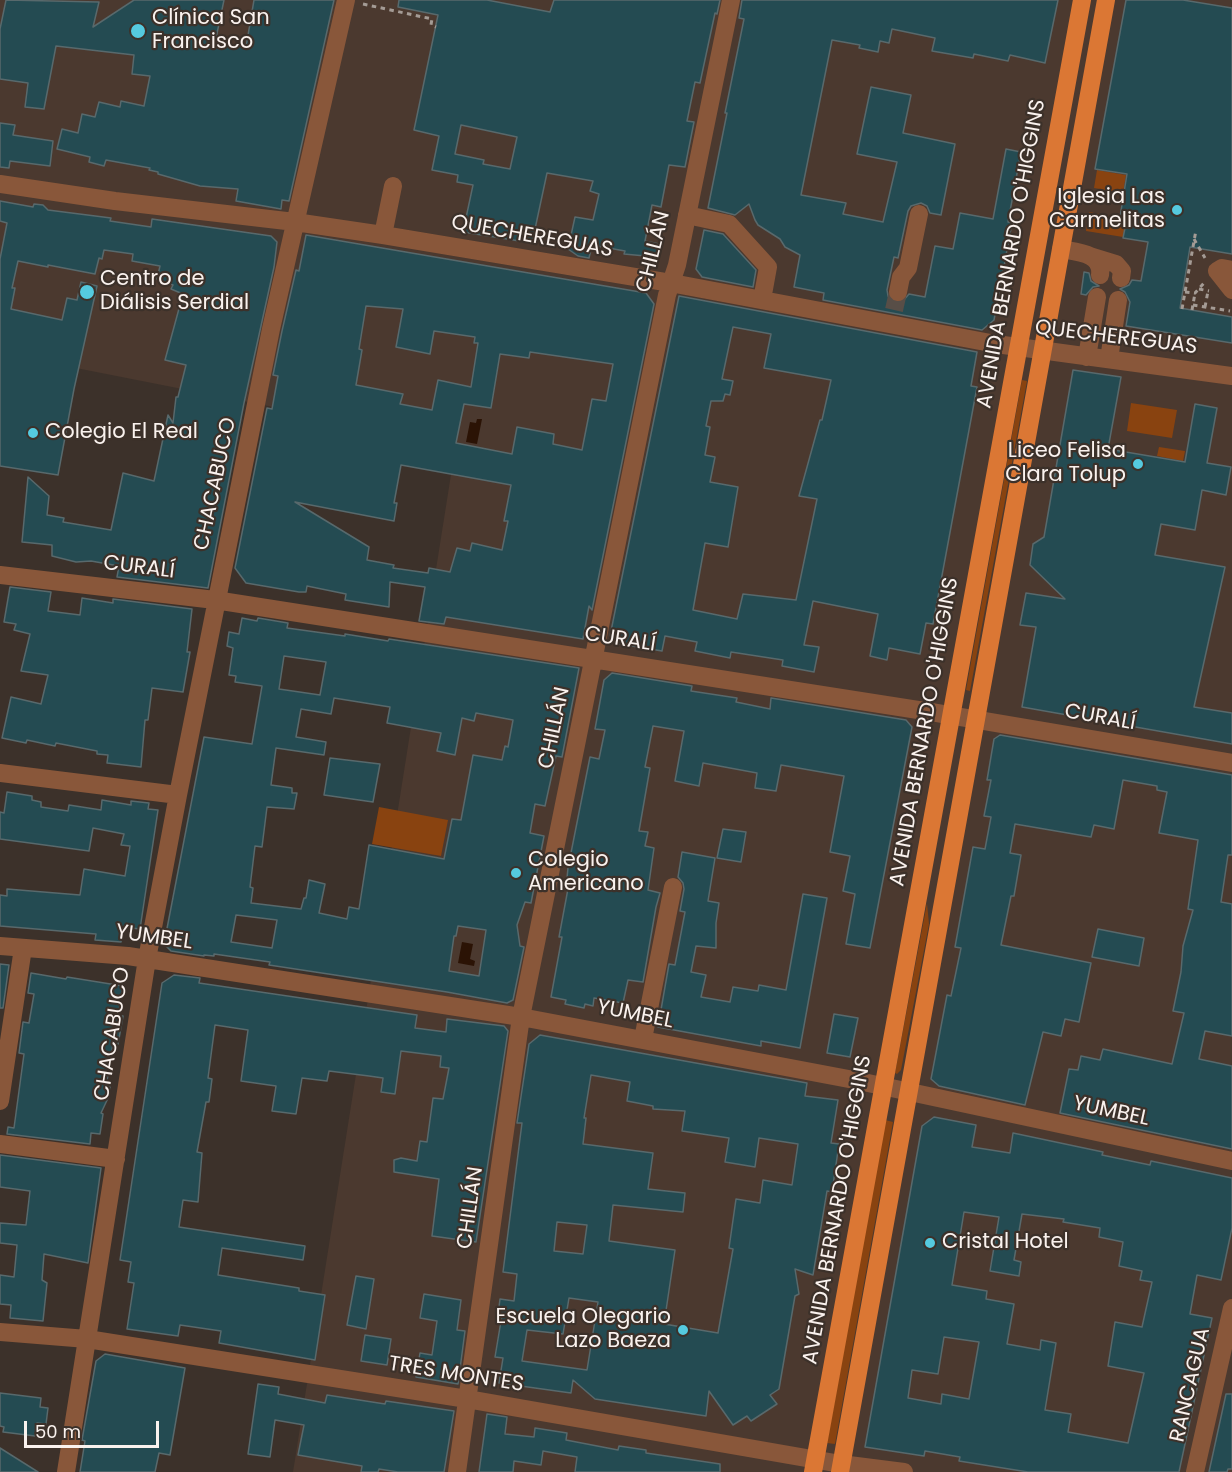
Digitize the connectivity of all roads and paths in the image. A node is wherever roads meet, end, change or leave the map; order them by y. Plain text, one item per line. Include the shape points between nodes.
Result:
1 (731, 0) edge
2 (1082, 0) edge
3 (1106, 0) edge
4 (346, 1) edge
5 (436, 27) dead end
6 (0, 184) edge
7 (393, 186) dead end
8 (1071, 193) junction
9 (1122, 202) dead end
10 (919, 214) dead end
11 (687, 215) junction
12 (295, 222) junction
13 (1196, 230) dead end
14 (383, 235) junction
15 (1061, 249) junction
16 (1090, 255) junction
17 (1232, 270) edge
18 (1101, 274) dead end
19 (1121, 278) dead end
20 (1206, 281) dead end
21 (671, 283) junction
22 (1232, 290) edge
23 (1208, 291) dead end
24 (898, 292) tunnel mouth
25 (1185, 292) junction
26 (1195, 293) junction
27 (1096, 297) dead end
28 (762, 300) junction
29 (1118, 300) dead end
30 (1193, 305) junction
31 (1205, 307) junction
32 (1182, 309) dead end
33 (1192, 310) dead end
34 (1230, 311) dead end
35 (1018, 347) junction
36 (1042, 351) junction
37 (1087, 357) junction
38 (1109, 359) junction
39 (1232, 376) edge
40 (0, 575) edge
41 (216, 600) junction
42 (592, 659) junction
43 (951, 716) junction
44 (976, 720) junction
45 (1232, 763) edge
46 (0, 773) edge
47 (178, 795) junction
48 (673, 887) dead end
49 (0, 946) edge
50 (23, 948) junction
51 (147, 959) junction
52 (521, 1017) junction
53 (643, 1039) junction
54 (883, 1087) junction
55 (909, 1092) junction
56 (0, 1101) edge
57 (0, 1144) edge
58 (116, 1159) junction
59 (1232, 1161) edge
60 (1232, 1308) edge
61 (0, 1332) edge
62 (87, 1340) junction
63 (467, 1399) junction
64 (814, 1466) edge
65 (841, 1468) edge
66 (66, 1472) edge
67 (457, 1472) edge
68 (904, 1472) edge
69 (1195, 1472) edge

1 - 11 street, CHILLÁN
2 - 35 main road, AVENIDA BERNARDO O'HIGGINS
3 - 8 main road
4 - 5 path via 432,19 431,26
4 - 12 street, CHACABUCO
6 - 12 street, QUECHEREGUAS
7 - 14 street
8 - 9 path
8 - 15 main road
10 - 24 street via 908,268
11 - 21 street, CHILLÁN
11 - 28 street via 729,224 768,267
12 - 14 street, QUECHEREGUAS
12 - 41 street, CHACABUCO
13 - 25 path
14 - 21 street, QUECHEREGUAS
15 - 16 street
15 - 36 main road
16 - 18 street via 1101,266
16 - 19 street via 1116,264 1122,271
17 - 22 street via 1217,271
20 - 26 path
21 - 28 street, QUECHEREGUAS
21 - 42 street, CHILLÁN
23 - 31 path
25 - 26 path
25 - 32 path
26 - 30 path
27 - 37 street
28 - 35 street, QUECHEREGUAS via 893,317
29 - 38 street
30 - 31 path
30 - 33 path
31 - 34 path
35 - 36 street, QUECHEREGUAS
35 - 43 main road, AVENIDA BERNARDO O'HIGGINS
36 - 37 street, QUECHEREGUAS
36 - 44 main road
37 - 38 street, QUECHEREGUAS
38 - 39 street, QUECHEREGUAS
40 - 41 street, CURALÍ
41 - 42 street, CURALÍ
41 - 47 street, CHACABUCO
42 - 43 street, CURALÍ
42 - 52 street, CHILLÁN
43 - 44 street, CURALÍ
43 - 54 main road, AVENIDA BERNARDO O'HIGGINS
44 - 45 street, CURALÍ
44 - 55 main road
46 - 47 street
47 - 51 street, CHACABUCO
48 - 53 street
49 - 50 street, YUMBEL
50 - 51 street, YUMBEL
50 - 56 street
51 - 52 street, YUMBEL
51 - 58 street, CHACABUCO
52 - 53 street, YUMBEL
52 - 63 street, CHILLÁN
53 - 54 street, YUMBEL
54 - 55 street, YUMBEL
54 - 64 main road, AVENIDA BERNARDO O'HIGGINS
55 - 59 street, YUMBEL
55 - 65 main road
57 - 58 street
58 - 62 street, CHACABUCO
60 - 69 street, RANCAGUA
61 - 62 street, TRES MONTES
62 - 63 street, TRES MONTES
62 - 66 street, CHACABUCO
63 - 64 street, TRES MONTES
63 - 67 street, CHILLÁN
64 - 65 street, TRES MONTES
65 - 68 street, TRES MONTES

